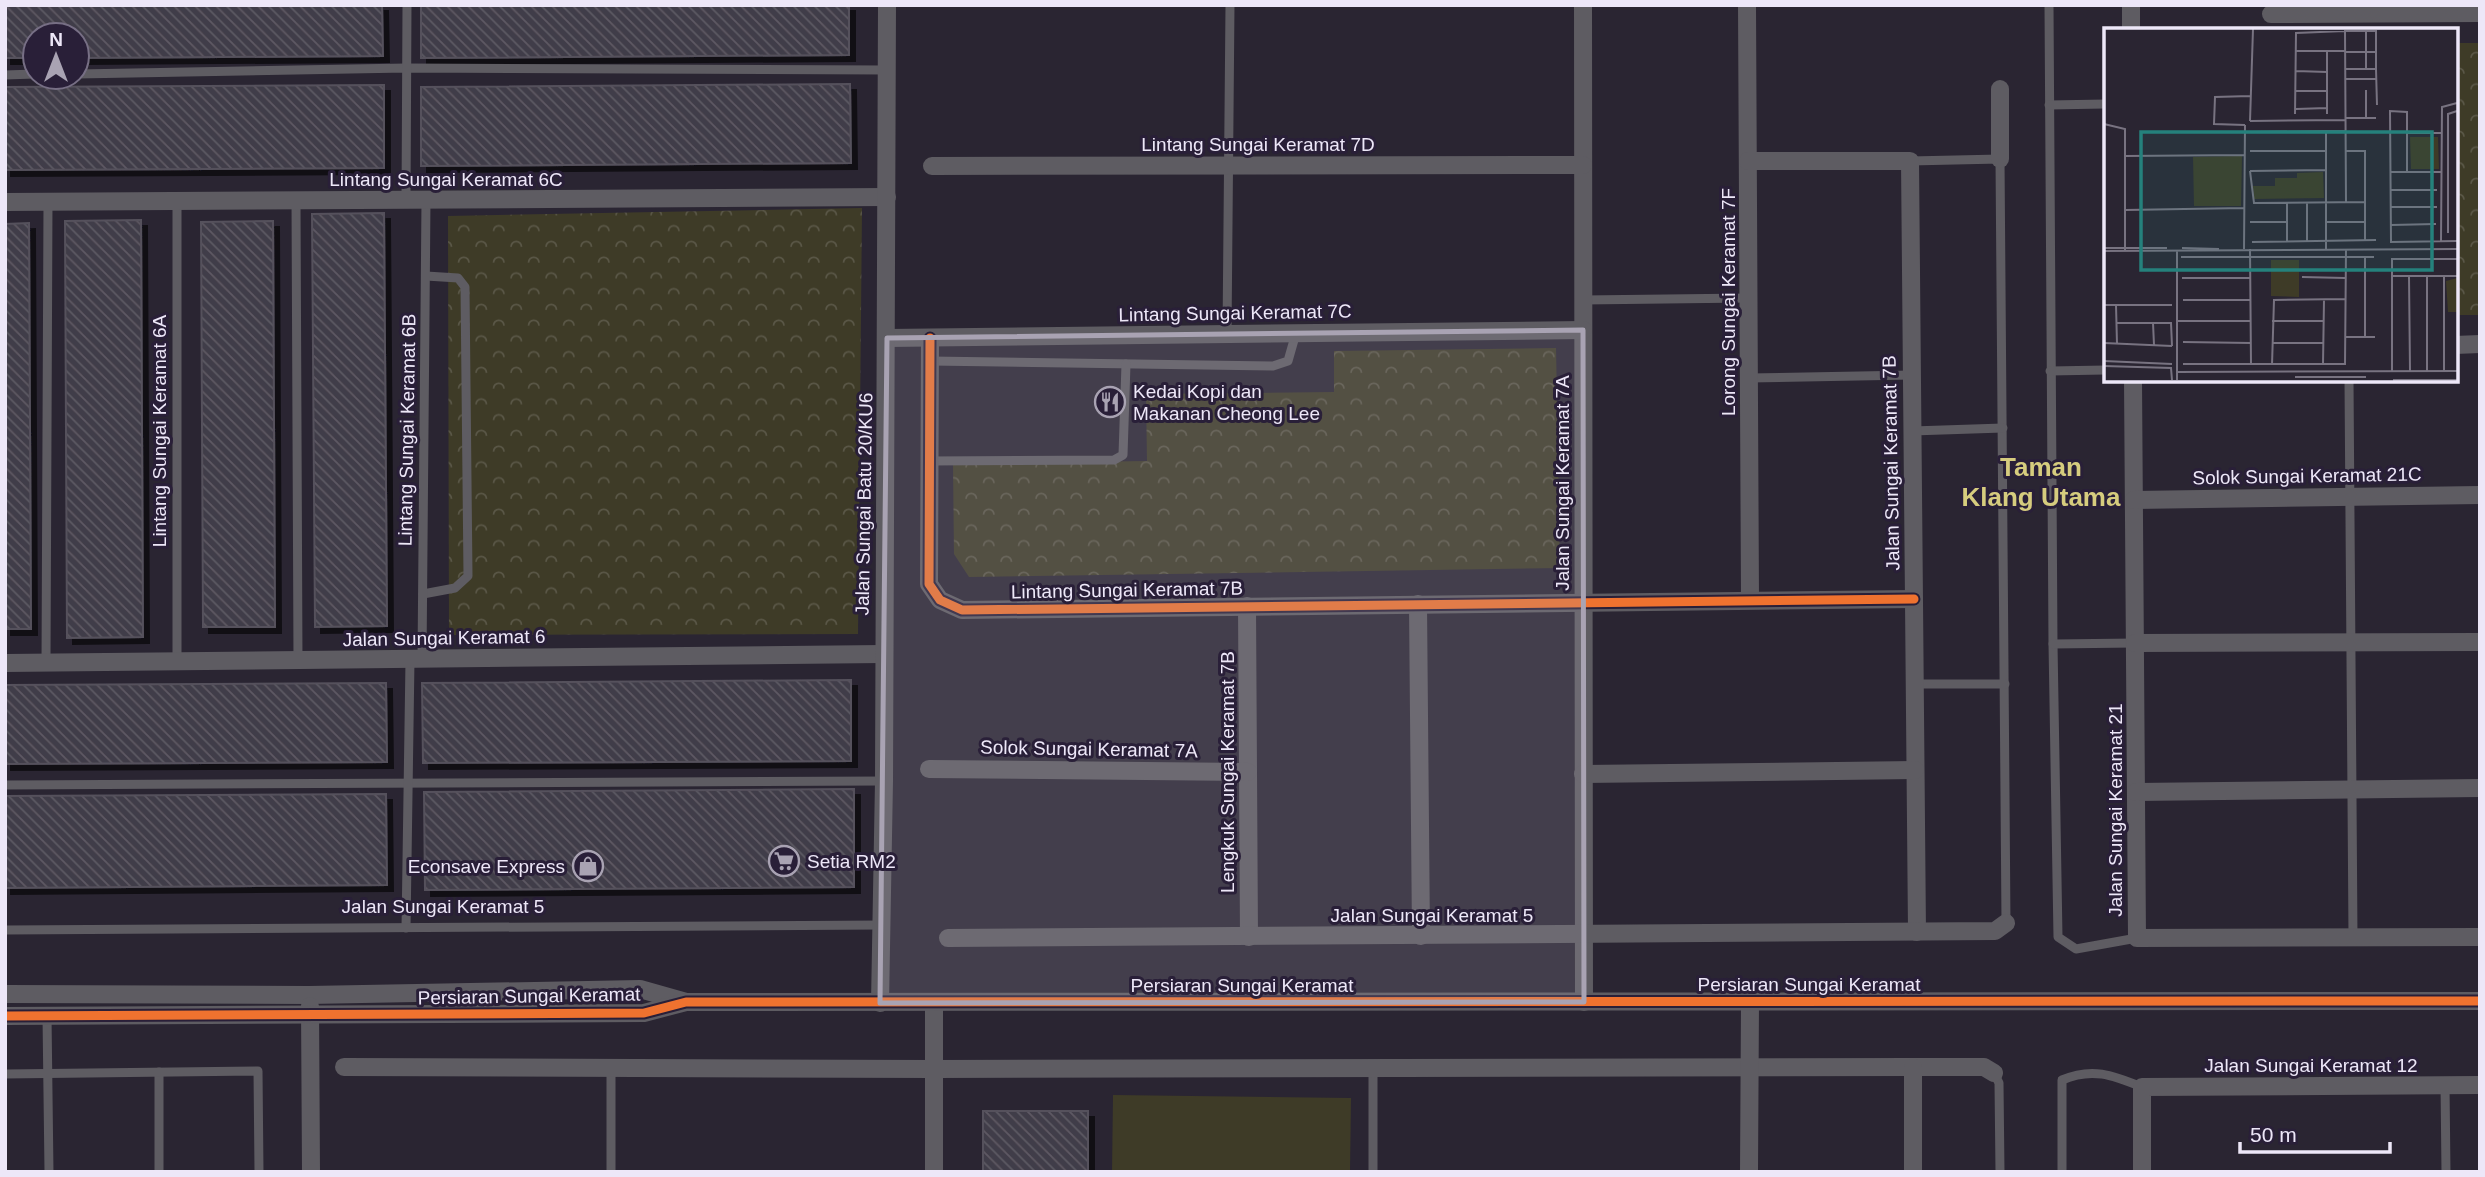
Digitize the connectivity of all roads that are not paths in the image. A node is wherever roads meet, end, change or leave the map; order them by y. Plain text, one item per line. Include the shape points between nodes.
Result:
1 (407, 5) edge
2 (887, 5) edge
3 (1230, 5) edge
4 (1583, 5) edge
5 (1747, 5) edge
6 (2049, 5) edge
7 (2131, 5) edge
8 (2480, 13) edge
9 (2271, 16) edge
10 (2131, 28) edge
11 (406, 68) junction
12 (887, 70) junction
13 (91, 74) edge
14 (2000, 89) dead end
15 (2104, 104) edge
16 (2049, 105) junction
17 (2000, 159) junction
18 (1748, 161) junction
19 (1910, 161) junction
20 (1229, 165) junction
21 (1583, 165) junction
22 (932, 166) dead end
23 (887, 197) junction
24 (296, 200) junction
25 (406, 200) junction
26 (426, 200) junction
27 (177, 201) junction
28 (5, 202) edge
29 (48, 202) junction
30 (426, 276) junction
31 (1748, 298) junction
32 (1583, 300) junction
33 (1583, 330) junction
34 (1296, 333) junction
35 (1227, 334) junction
36 (887, 338) junction
37 (930, 338) junction
38 (2480, 344) edge
39 (2457, 345) edge
40 (930, 361) junction
41 (1126, 364) junction
42 (2104, 370) edge
43 (2050, 371) junction
44 (1912, 375) junction
45 (1749, 378) junction
46 (2133, 382) edge
47 (2349, 382) edge
48 (2003, 428) junction
49 (1912, 430) junction
50 (928, 461) junction
51 (2480, 495) edge
52 (2350, 497) junction
53 (2134, 500) junction
54 (423, 594) junction
55 (1914, 598) junction
56 (1750, 599) junction
57 (1583, 602) junction
58 (1418, 604) junction
59 (1247, 606) junction
60 (2351, 642) junction
61 (2480, 642) edge
62 (2135, 643) junction
63 (2053, 644) junction
64 (883, 654) junction
65 (416, 660) junction
66 (298, 661) junction
67 (177, 662) junction
68 (5, 663) edge
69 (46, 663) junction
70 (1915, 684) junction
71 (2005, 684) junction
72 (929, 769) dead end
73 (1915, 770) junction
74 (1248, 772) junction
75 (1583, 774) junction
76 (884, 781) junction
77 (408, 784) junction
78 (5, 785) edge
79 (2480, 788) edge
80 (2352, 790) junction
81 (2136, 792) junction
82 (2006, 923) joint
83 (881, 925) junction
84 (406, 928) junction
85 (5, 930) edge
86 (1917, 932) junction
87 (1421, 936) junction
88 (1583, 936) junction
89 (1249, 937) junction
90 (2353, 937) junction
91 (2480, 937) edge
92 (948, 938) dead end
93 (2137, 938) junction
94 (5, 994) edge
95 (309, 995) junction
96 (2480, 1001) edge
97 (686, 1002) junction
98 (1584, 1002) junction
99 (1750, 1002) junction
100 (880, 1003) junction
101 (934, 1003) junction
102 (311, 1015) junction
103 (5, 1016) edge
104 (47, 1016) junction
105 (345, 1066) dead end
106 (611, 1066) junction
107 (1749, 1066) junction
108 (1913, 1066) junction
109 (1373, 1068) junction
110 (934, 1069) junction
111 (159, 1072) junction
112 (1994, 1073) joint
113 (5, 1074) edge
114 (48, 1074) junction
115 (2445, 1085) junction
116 (2480, 1085) edge
117 (2142, 1087) junction
118 (49, 1172) edge
119 (159, 1172) edge
120 (260, 1172) edge
121 (311, 1172) edge
122 (611, 1172) edge
123 (934, 1172) edge
124 (1373, 1172) edge
125 (1749, 1172) edge
126 (1913, 1172) edge
127 (2000, 1172) edge
128 (2062, 1172) edge
129 (2142, 1172) edge
130 (2446, 1172) edge

1 - 11 lane
2 - 12 street, Jalan Sungai Batu 20/KU6
3 - 20 lane
4 - 21 street, Jalan Sungai Keramat 7A
5 - 18 street, Lorong Sungai Keramat 7F
6 - 16 lane
7 - 10 street
8 - 9 street
11 - 12 lane
11 - 13 lane
11 - 25 lane
12 - 23 street, Jalan Sungai Batu 20/KU6
14 - 17 street
15 - 16 lane
16 - 43 lane
17 - 19 lane
17 - 48 lane
18 - 19 street
18 - 31 street, Lorong Sungai Keramat 7F
19 - 44 street, Jalan Sungai Keramat 7B
20 - 21 street, Lintang Sungai Keramat 7D
20 - 22 street, Lintang Sungai Keramat 7D
20 - 35 lane
21 - 32 street, Jalan Sungai Keramat 7A
23 - 26 street, Lintang Sungai Keramat 6C
23 - 36 street, Jalan Sungai Batu 20/KU6
24 - 25 street, Lintang Sungai Keramat 6C
24 - 27 street, Lintang Sungai Keramat 6C
24 - 66 lane
25 - 26 street, Lintang Sungai Keramat 6C
26 - 30 lane, Lintang Sungai Keramat 6B
27 - 29 street, Lintang Sungai Keramat 6C
27 - 67 lane, Lintang Sungai Keramat 6A
28 - 29 street, Lintang Sungai Keramat 6C
29 - 69 lane
30 - 54 lane, Lintang Sungai Keramat 6B
30 - 54 lane via 458,278 465,287 468,576 455,588
31 - 32 lane
31 - 45 street, Lorong Sungai Keramat 7F
32 - 33 street, Jalan Sungai Keramat 7A
33 - 34 street, Lintang Sungai Keramat 7C
33 - 57 street, Jalan Sungai Keramat 7A
34 - 35 street, Lintang Sungai Keramat 7C
34 - 41 lane via 1288,361 1273,366
35 - 37 street, Lintang Sungai Keramat 7C
36 - 37 street, Lintang Sungai Keramat 7C
36 - 64 street, Jalan Sungai Batu 20/KU6
37 - 40 street, Lintang Sungai Keramat 7B
38 - 39 street
40 - 41 lane
40 - 50 street, Lintang Sungai Keramat 7B
41 - 50 lane via 1122,455 1114,460
42 - 43 lane
43 - 63 lane
44 - 45 lane
44 - 49 street, Jalan Sungai Keramat 7B
45 - 56 street, Lorong Sungai Keramat 7F
46 - 53 street, Jalan Sungai Keramat 21
47 - 52 lane
48 - 49 lane
48 - 71 lane
49 - 55 street, Jalan Sungai Keramat 7B
50 - 59 street, Lintang Sungai Keramat 7B via 929,583 940,600 962,610
51 - 52 street, Solok Sungai Keramat 21C
52 - 53 street, Solok Sungai Keramat 21C
52 - 60 lane
53 - 62 street, Jalan Sungai Keramat 21
54 - 65 lane, Lintang Sungai Keramat 6B
55 - 56 street, Lintang Sungai Keramat 7B
55 - 70 street, Jalan Sungai Keramat 7B
56 - 57 street, Lintang Sungai Keramat 7B
57 - 58 street, Lintang Sungai Keramat 7B
57 - 75 street, Jalan Sungai Keramat 7A
58 - 59 street, Lintang Sungai Keramat 7B
58 - 87 street
59 - 74 street, Lengkuk Sungai Keramat 7B
60 - 61 street
60 - 62 street
60 - 80 lane
62 - 63 lane
62 - 81 street, Jalan Sungai Keramat 21
63 - 93 lane via 2058,937 2076,949
64 - 65 street, Jalan Sungai Keramat 6
64 - 76 street, Jalan Sungai Batu 20/KU6
65 - 66 street, Jalan Sungai Keramat 6
65 - 77 lane, Lintang Sungai Keramat 6B
66 - 67 street, Jalan Sungai Keramat 6
67 - 69 street, Jalan Sungai Keramat 6
68 - 69 street, Jalan Sungai Keramat 6
70 - 71 lane
70 - 73 street, Jalan Sungai Keramat 7B
71 - 82 lane
72 - 74 street, Solok Sungai Keramat 7A
73 - 75 street
73 - 86 street, Jalan Sungai Keramat 7B
74 - 89 street, Lengkuk Sungai Keramat 7B
75 - 88 street, Jalan Sungai Keramat 7A
76 - 77 lane
76 - 83 street, Jalan Sungai Batu 20/KU6
77 - 78 lane
77 - 84 lane, Lintang Sungai Keramat 6B
79 - 80 street
80 - 81 street
80 - 90 lane
81 - 93 street, Jalan Sungai Keramat 21
82 - 86 street, Jalan Sungai Keramat 5 via 1995,931
83 - 84 lane, Jalan Sungai Keramat 5
83 - 100 street, Jalan Sungai Batu 20/KU6
84 - 85 lane, Jalan Sungai Keramat 5
86 - 88 street, Jalan Sungai Keramat 5
87 - 88 street, Jalan Sungai Keramat 5
87 - 89 street, Jalan Sungai Keramat 5
88 - 98 street, Jalan Sungai Keramat 7A
89 - 92 street, Jalan Sungai Keramat 5
90 - 91 street, Jalan Sungai Keramat 21
90 - 93 street, Jalan Sungai Keramat 21
94 - 95 street, Persiaran Sungai Keramat
95 - 97 street, Persiaran Sungai Keramat via 640,989
95 - 102 street
96 - 99 street, Persiaran Sungai Keramat
97 - 100 street, Persiaran Sungai Keramat
97 - 102 street, Persiaran Sungai Keramat via 644,1013
98 - 99 street, Persiaran Sungai Keramat
98 - 101 street, Persiaran Sungai Keramat
99 - 107 street
100 - 101 street, Persiaran Sungai Keramat
101 - 110 street
102 - 104 street, Persiaran Sungai Keramat
102 - 121 street
103 - 104 street, Persiaran Sungai Keramat
104 - 114 lane
105 - 106 street
106 - 110 street
106 - 122 lane
107 - 108 street
107 - 109 street
107 - 125 street
108 - 112 street via 1984,1067
108 - 126 street
109 - 110 street
109 - 124 lane
110 - 123 street
111 - 114 lane
111 - 119 lane
111 - 120 lane via 258,1071
112 - 127 lane via 1999,1083
113 - 114 lane
114 - 118 lane
115 - 116 street, Jalan Sungai Keramat 12
115 - 117 street, Jalan Sungai Keramat 12
115 - 130 lane
117 - 128 lane via 2106,1073 2086,1071 2062,1080
117 - 129 street

